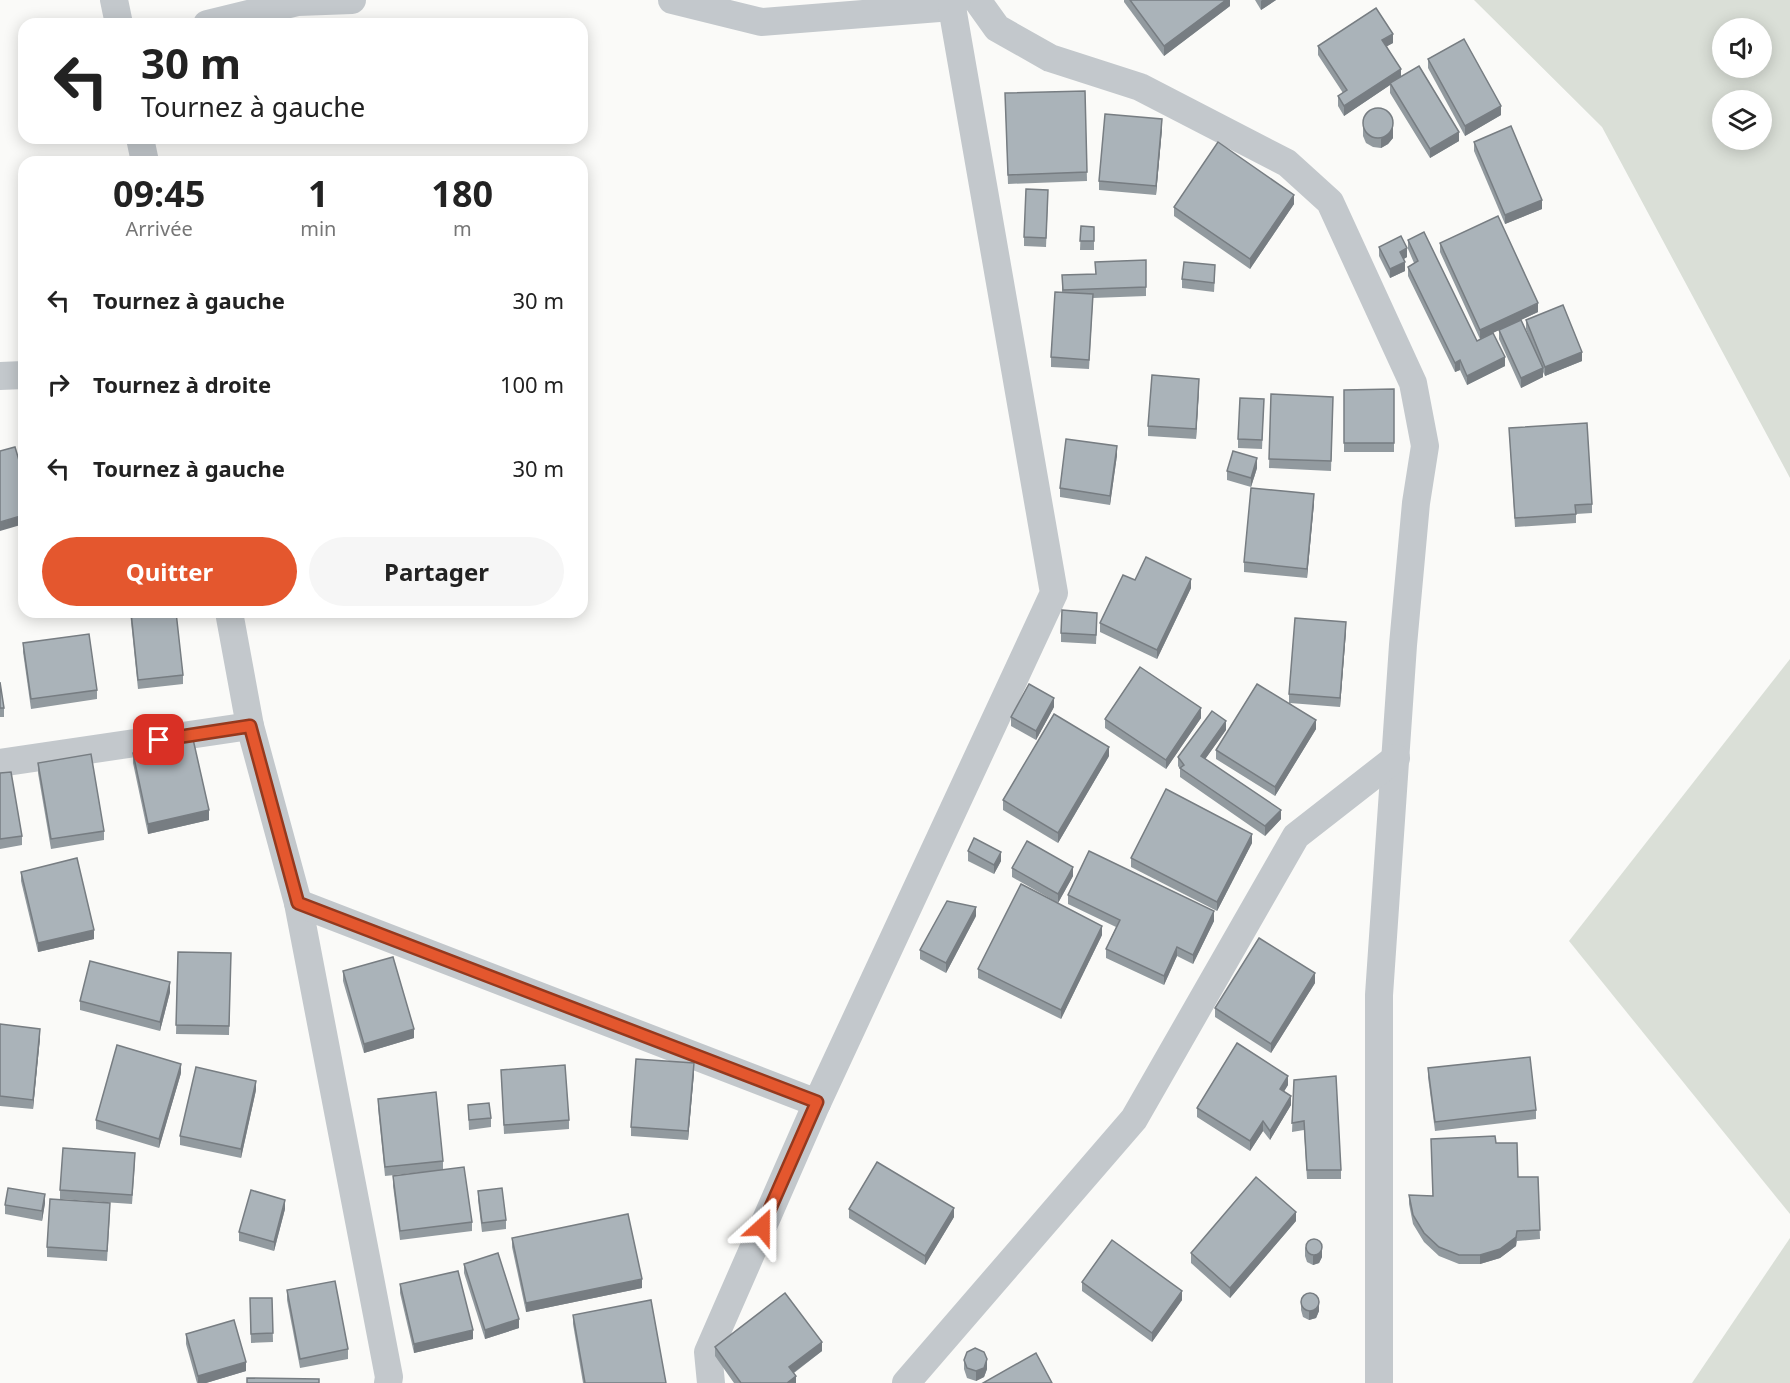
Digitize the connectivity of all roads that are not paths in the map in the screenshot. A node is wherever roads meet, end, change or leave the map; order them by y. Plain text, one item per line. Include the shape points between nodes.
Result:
1 (114, 0) edge
2 (352, 0) edge
3 (672, 0) edge
4 (962, 2) edge
5 (118, 18) edge
6 (232, 18) edge
7 (18, 375) edge
8 (0, 376) edge
9 (230, 618) edge
10 (250, 726) junction
11 (1396, 758) junction
12 (0, 764) edge
13 (298, 903) junction
14 (817, 1102) junction
15 (393, 1381) edge
16 (711, 1383) edge
17 (906, 1383) edge
18 (1379, 1383) edge

1 - 5 street
2 - 6 street via 298,2
3 - 4 street via 761,22
4 - 11 street via 1050,58 1140,87 1287,163 1330,202 1413,383 1425,446 1416,503
4 - 14 street via 1054,593
7 - 8 street
9 - 10 street
10 - 12 street
10 - 13 street
11 - 17 street via 1296,836 1134,1119
11 - 18 street via 1379,995
13 - 14 street
13 - 15 street
14 - 16 street via 708,1352

